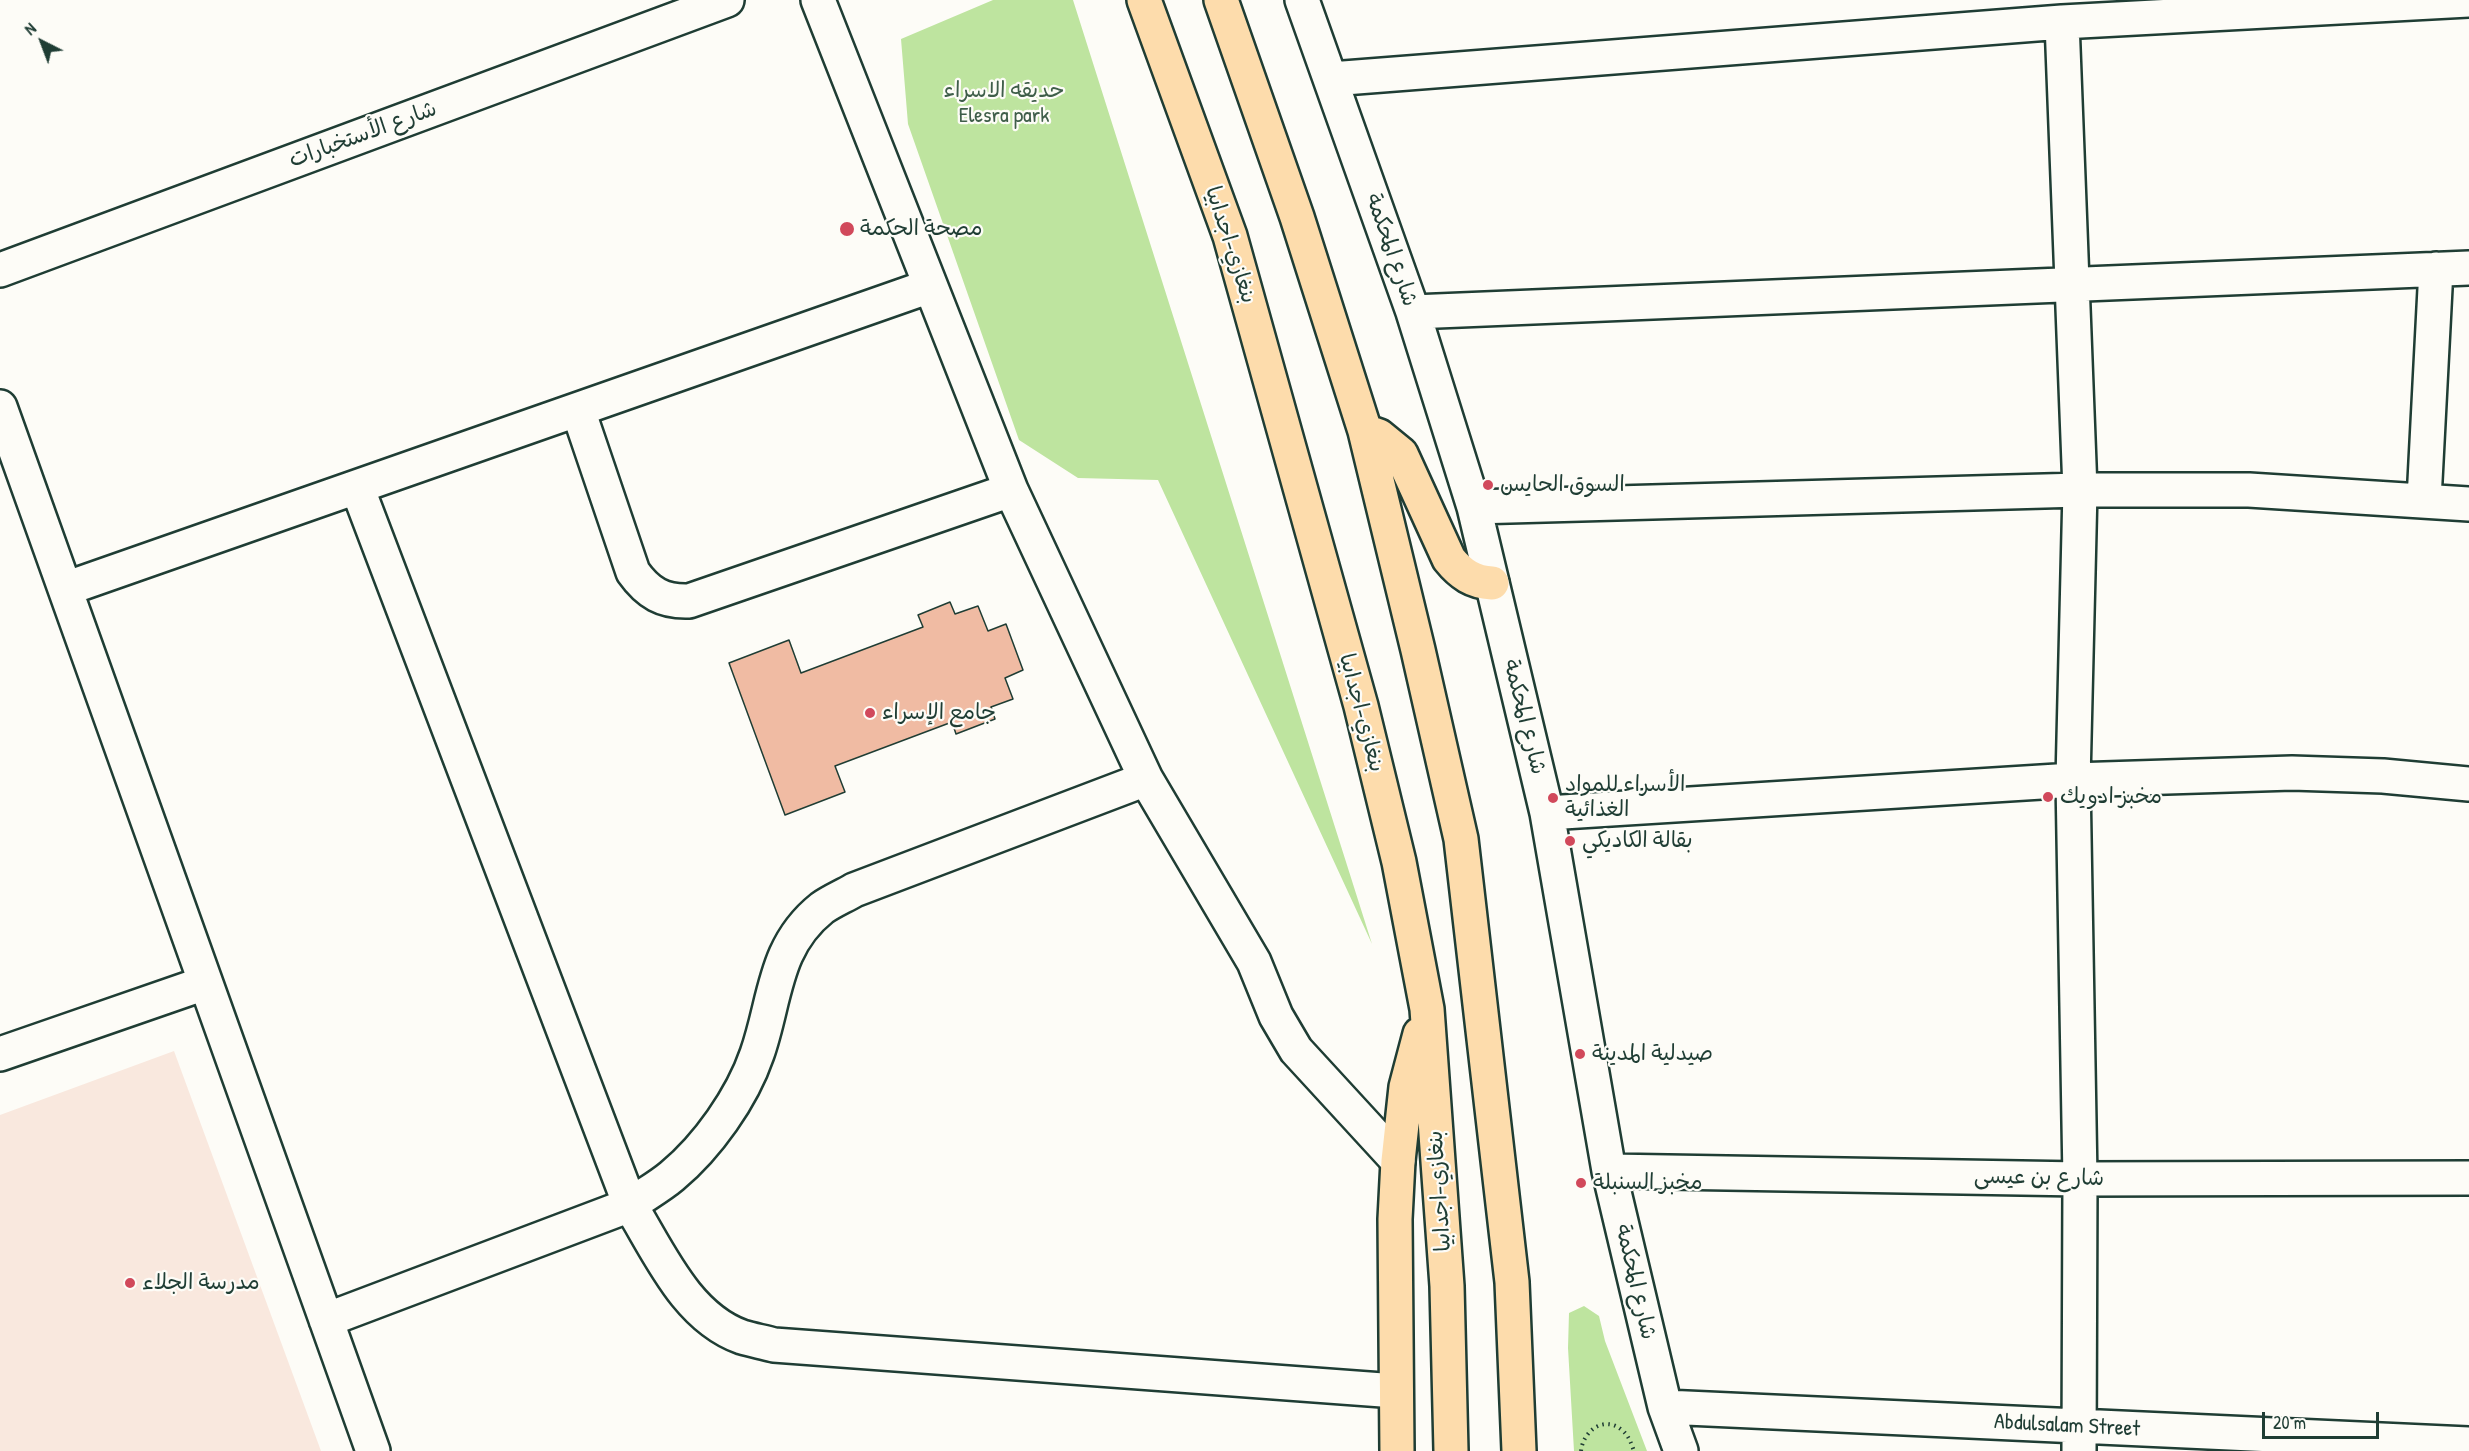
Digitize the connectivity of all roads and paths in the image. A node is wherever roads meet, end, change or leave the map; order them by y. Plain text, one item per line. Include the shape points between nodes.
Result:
1 (727, 0) edge
2 (818, 0) edge
3 (1144, 0) edge
4 (1221, 0) edge
5 (1302, 0) edge
6 (2469, 0) edge
7 (2062, 22) junction
8 (1331, 79) junction
9 (2469, 268) edge
10 (2436, 269) junction
11 (0, 270) edge
12 (2072, 284) junction
13 (930, 286) junction
14 (1413, 312) junction
15 (0, 407) edge
16 (578, 410) junction
17 (1365, 431) junction
18 (357, 487) junction
19 (1011, 490) junction
20 (2080, 490) junction
21 (2424, 500) junction
22 (2469, 504) edge
23 (1474, 507) junction
24 (1492, 583) junction
25 (65, 589) junction
26 (1146, 779) junction
27 (2073, 780) junction
28 (2469, 784) edge
29 (1547, 813) junction
30 (205, 983) junction
31 (1426, 1009) junction
32 (0, 1054) edge
33 (1398, 1161) junction
34 (1609, 1171) junction
35 (2469, 1178) edge
36 (2080, 1179) junction
37 (630, 1205) junction
38 (326, 1320) junction
39 (1396, 1391) junction
40 (1665, 1407) junction
41 (2079, 1439) edge
42 (2469, 1444) edge
43 (373, 1451) edge
44 (1397, 1451) edge
45 (1451, 1451) edge
46 (1519, 1451) edge
47 (1581, 1451) edge
48 (1634, 1451) edge
49 (1681, 1451) edge

1 - 11 street, شارع الأستخبارات
2 - 13 street
3 - 31 highway, بنغازي-اجدابيا via 1230,236 1360,706 1399,862
4 - 17 highway via 1298,217
5 - 8 street, شارع المحكمة
6 - 7 street
7 - 8 street
7 - 12 street
8 - 14 street, شارع المحكمة
9 - 10 street
10 - 12 street
10 - 21 street
12 - 14 street
12 - 20 street
13 - 16 street
13 - 19 street
14 - 23 street, شارع المحكمة
15 - 25 street
16 - 18 street
16 - 19 street via 633,572 642,585 665,600 689,601
17 - 24 highway via 1379,436 1401,454 1457,569 1480,583
17 - 46 highway via 1461,839 1512,1282
18 - 25 street
18 - 37 street
19 - 26 street
20 - 21 street via 2248,490
20 - 23 street
20 - 27 street
21 - 22 street
23 - 24 street, شارع المحكمة
24 - 29 street, شارع المحكمة
25 - 30 street
26 - 33 street via 1254,962 1276,1016 1296,1050
26 - 37 street via 854,890 823,908 798,932 780,963 757,1055 734,1102 706,1142 672,1176
27 - 28 street via 2292,773
27 - 29 street
27 - 36 street
29 - 34 street, شارع المحكمة
30 - 32 street
30 - 38 street
31 - 33 highway via 1406,1088
31 - 45 highway, بنغازي-اجدابيا via 1447,1287
33 - 39 highway
34 - 36 street, شارع بن عيسى
34 - 40 street, شارع المحكمة
35 - 36 street, شارع بن عيسى
36 - 41 street
37 - 38 street
37 - 39 street via 681,1290 711,1319 740,1336 774,1345
38 - 43 street
39 - 44 highway
40 - 41 street, Abdulsalam Street
40 - 49 street, شارع المحكمة
41 - 42 street, Abdulsalam Street
47 - 48 path via 1586,1435 1600,1425 1621,1429

